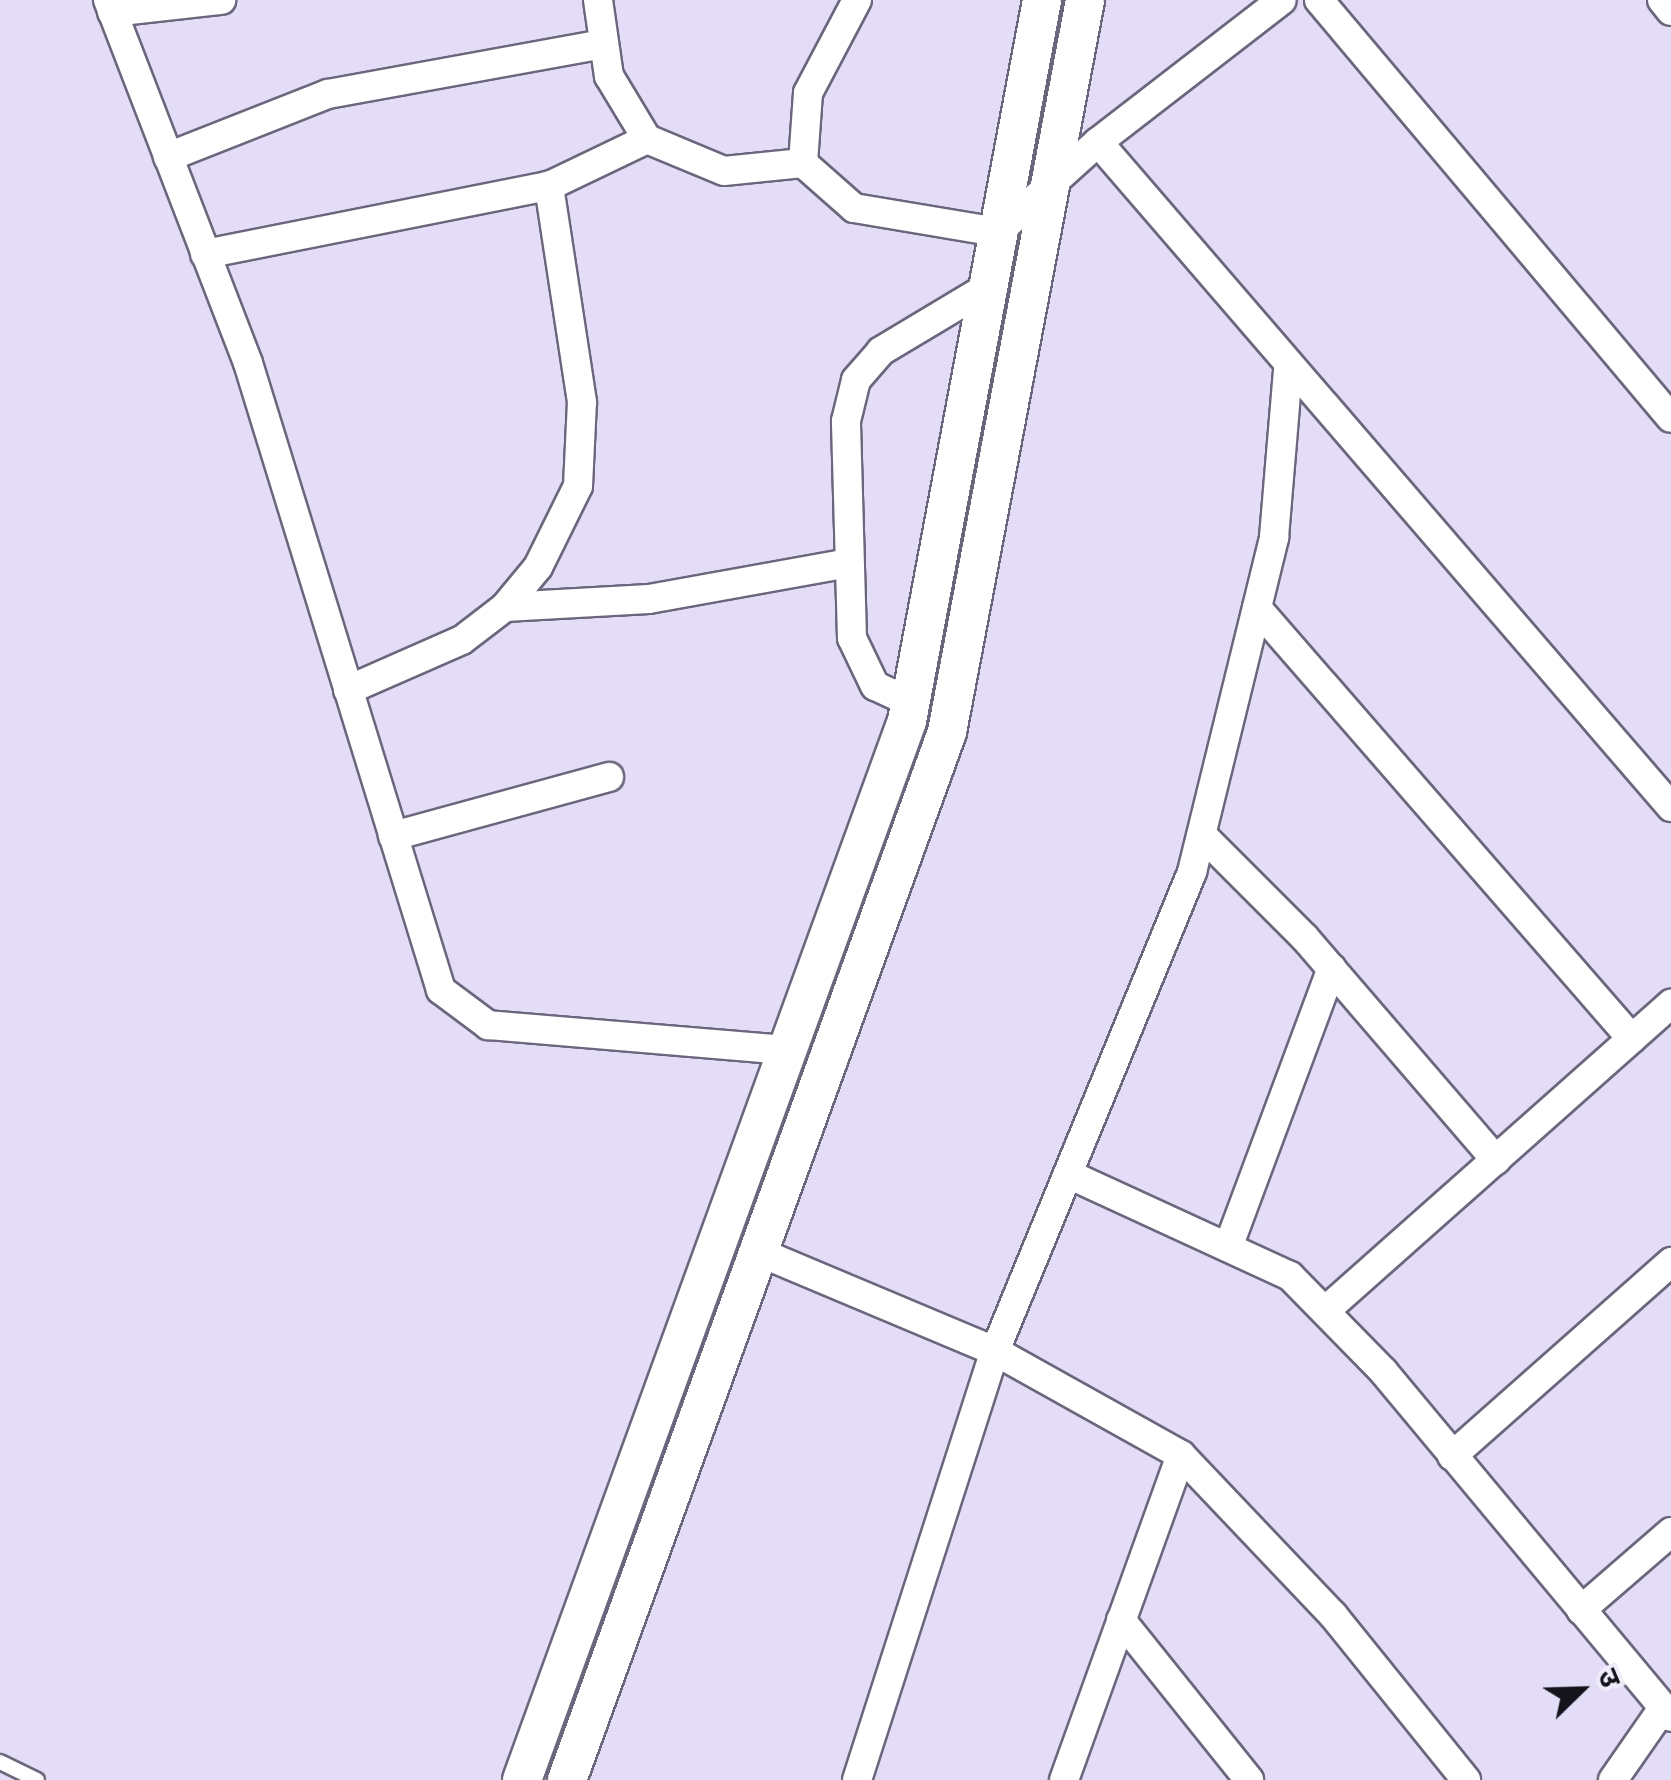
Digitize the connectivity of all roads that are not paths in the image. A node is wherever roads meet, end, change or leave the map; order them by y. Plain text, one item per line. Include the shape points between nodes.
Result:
1 (221, 0) edge
2 (598, 0) edge
3 (857, 0) edge
4 (1042, 0) edge
5 (1085, 0) edge
6 (1282, 0) edge
7 (1318, 0) edge
8 (1662, 0) edge
9 (110, 6) edge
10 (1671, 11) edge
11 (602, 44) junction
12 (647, 139) junction
13 (1098, 142) junction
14 (168, 157) junction
15 (803, 163) junction
16 (549, 186) junction
17 (1049, 194) junction
18 (998, 232) junction
19 (205, 254) junction
20 (988, 287) junction
21 (1288, 369) junction
22 (1671, 418) edge
23 (849, 563) junction
24 (504, 607) junction
25 (1258, 608) junction
26 (348, 690) junction
27 (910, 702) junction
28 (609, 777) dead end
29 (1671, 806) edge
30 (1202, 834) junction
31 (393, 836) junction
32 (1332, 968) junction
33 (1671, 1004) edge
34 (1632, 1038) junction
35 (787, 1050) junction
36 (1496, 1160) junction
37 (1068, 1174) junction
38 (1230, 1242) junction
39 (759, 1252) junction
40 (1671, 1262) edge
41 (1325, 1311) junction
42 (994, 1350) junction
43 (1181, 1455) junction
44 (1452, 1456) junction
45 (1671, 1532) edge
46 (1581, 1610) junction
47 (1120, 1620) junction
48 (1667, 1712) edge
49 (0, 1762) edge
50 (37, 1780) edge
51 (522, 1780) edge
52 (567, 1780) edge
53 (857, 1780) edge
54 (1064, 1780) edge
55 (1250, 1780) edge
56 (1466, 1780) edge
57 (1613, 1780) edge

1 - 9 street
2 - 11 street
3 - 15 street via 808,93
4 - 18 main road
5 - 17 main road
6 - 13 street
7 - 22 street
8 - 10 street
9 - 14 street
11 - 12 street via 617,96
11 - 14 street via 328,94
12 - 15 street via 724,171
12 - 16 street
13 - 17 street
13 - 21 street
14 - 19 street
15 - 18 street via 854,208
16 - 19 street
16 - 24 street via 582,402 578,486 538,567
17 - 18 street
17 - 39 main road via 948,732
18 - 20 main road
19 - 26 street
20 - 23 street via 881,351 856,380 846,421
20 - 27 main road
21 - 25 street
21 - 29 street
23 - 24 street via 649,599
23 - 27 street via 846,609 865,673
24 - 26 street via 462,640
25 - 30 street
25 - 34 street
26 - 31 street
27 - 35 main road
28 - 31 street
30 - 32 street
30 - 37 street
31 - 35 street via 441,990 468,1018
32 - 36 street
32 - 38 street
33 - 34 street
34 - 36 street
35 - 51 main road
36 - 41 street
37 - 38 street
37 - 42 street
38 - 41 street via 1290,1276
39 - 42 street
39 - 52 main road
40 - 44 street
41 - 44 street
42 - 43 street
42 - 53 street
43 - 47 street
43 - 56 street via 1334,1615
44 - 46 street
45 - 46 street
46 - 48 street
47 - 54 street
47 - 55 street
48 - 57 street
49 - 50 lane

